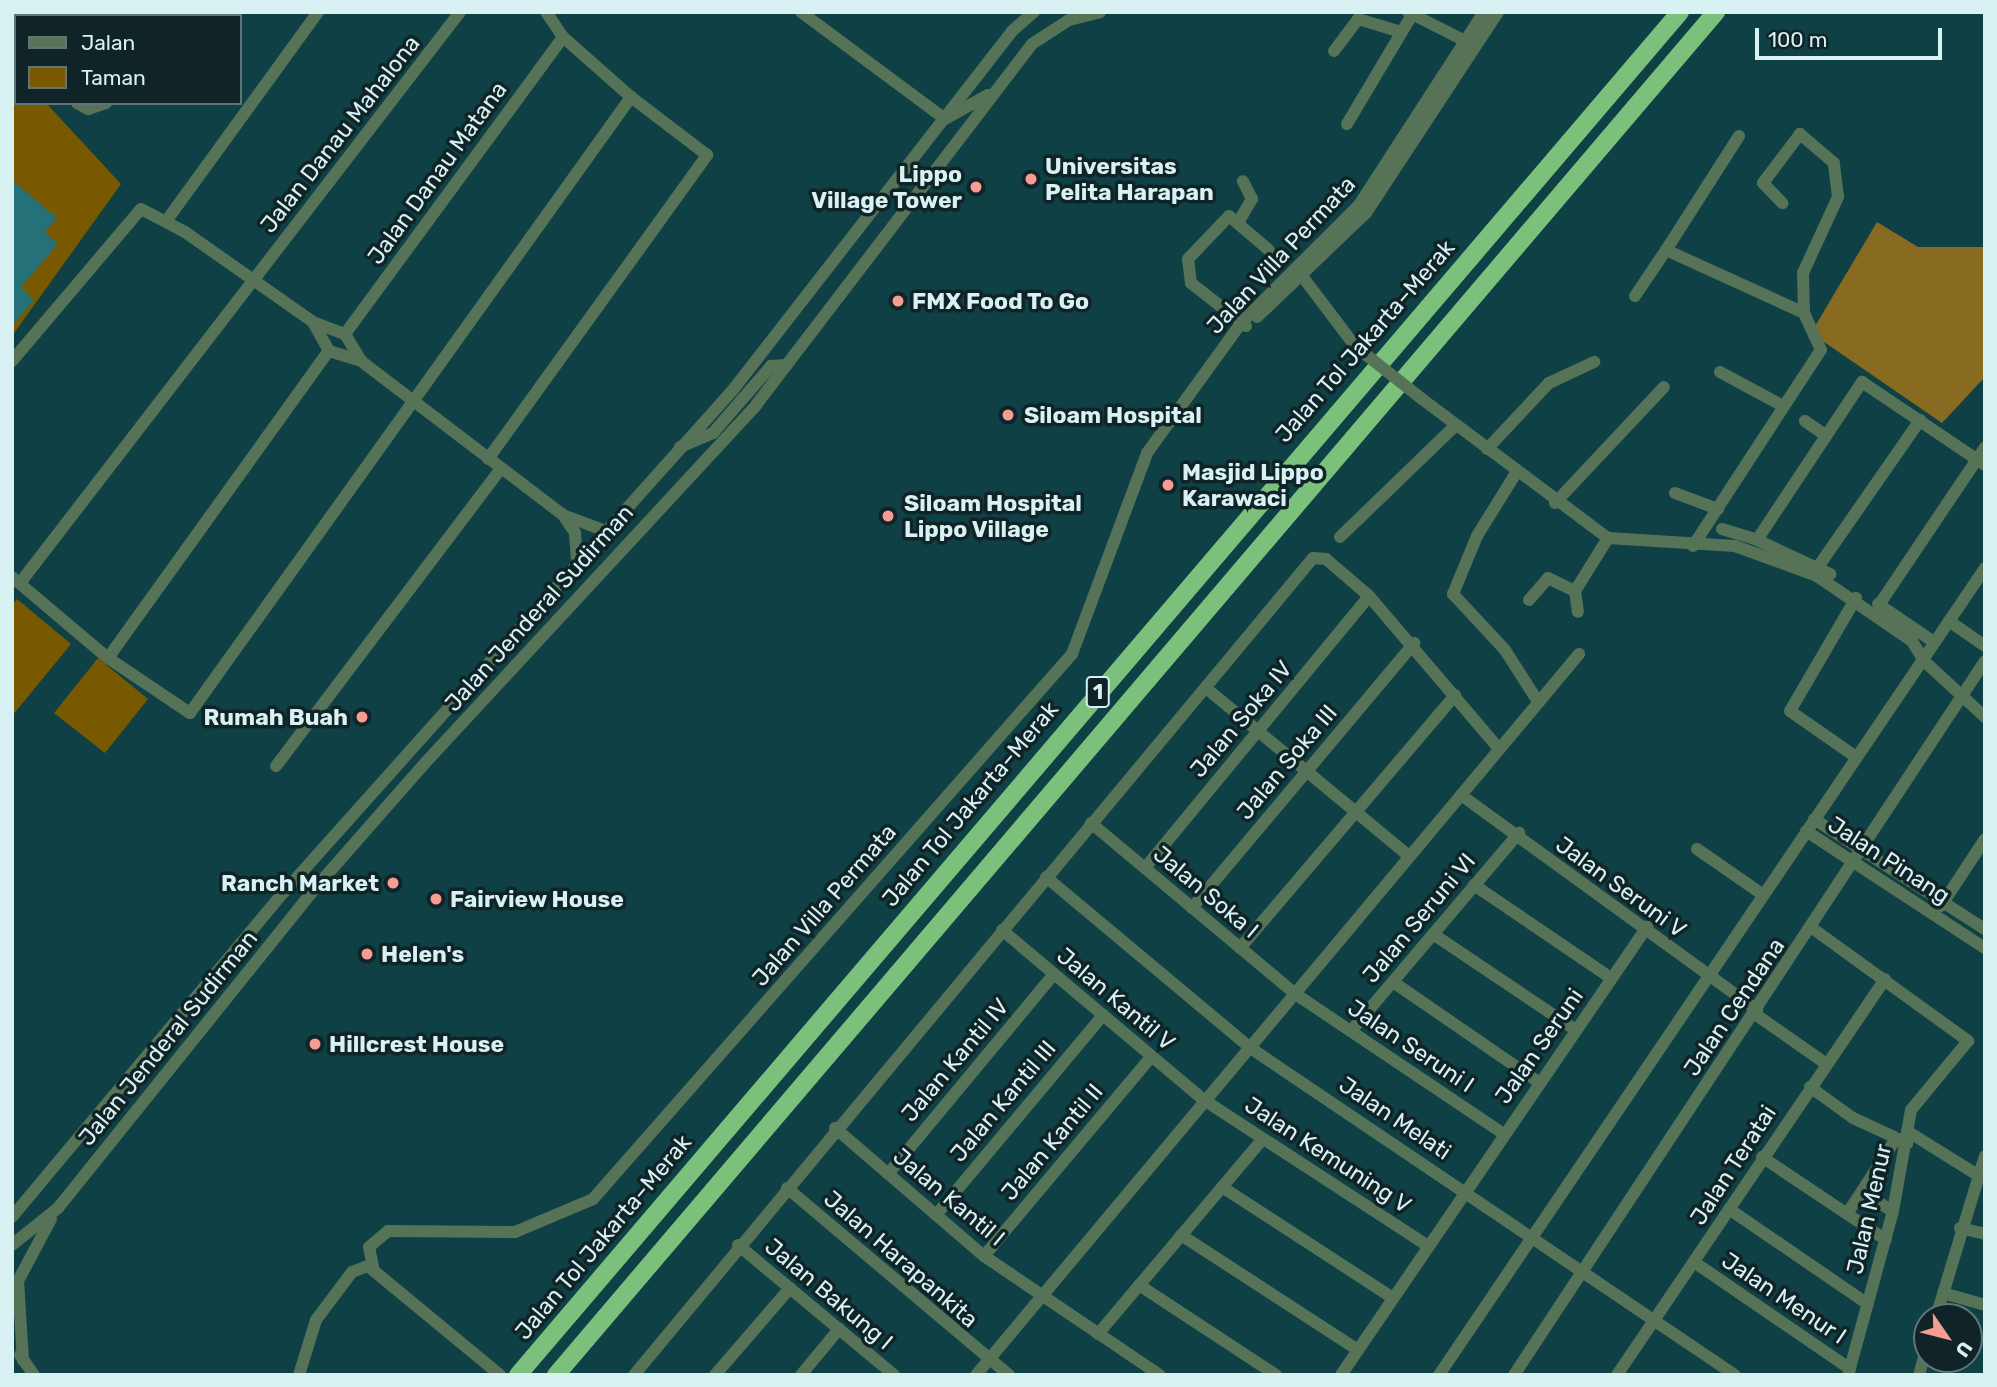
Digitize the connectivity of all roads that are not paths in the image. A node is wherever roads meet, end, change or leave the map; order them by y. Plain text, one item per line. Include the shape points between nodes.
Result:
1 (318, 12) edge
2 (460, 12) edge
3 (546, 12) edge
4 (801, 12) edge
5 (1034, 12) edge
6 (1100, 12) edge
7 (1484, 12) edge
8 (1498, 12) edge
9 (1680, 12) edge
10 (1716, 12) edge
11 (1410, 13) edge
12 (1401, 32) junction
13 (563, 37) junction
14 (1469, 43) junction
15 (1334, 51) dead end
16 (989, 96) junction
17 (631, 97) junction
18 (81, 105) edge
19 (100, 105) edge
20 (945, 119) junction
21 (1347, 124) dead end
22 (1739, 136) dead end
23 (1243, 181) dead end
24 (1782, 203) dead end
25 (167, 220) junction
26 (1238, 223) junction
27 (1269, 250) dead end
28 (1666, 250) junction
29 (1297, 269) junction
30 (253, 281) junction
31 (1635, 296) dead end
32 (1804, 313) junction
33 (313, 322) junction
34 (1244, 325) junction
35 (345, 334) junction
36 (329, 351) junction
37 (361, 360) junction
38 (12, 361) edge
39 (1594, 362) dead end
40 (787, 365) junction
41 (1720, 372) dead end
42 (1664, 387) dead end
43 (417, 402) junction
44 (1783, 406) junction
45 (1920, 420) junction
46 (1805, 421) dead end
47 (1456, 425) junction
48 (1825, 435) junction
49 (680, 447) junction
50 (1985, 447) edge
51 (1487, 449) junction
52 (488, 459) junction
53 (1981, 462) edge
54 (501, 468) junction
55 (1516, 473) junction
56 (1675, 493) dead end
57 (1555, 503) junction
58 (1718, 509) junction
59 (563, 515) junction
60 (1722, 529) dead end
61 (606, 531) junction
62 (1340, 537) dead end
63 (1608, 538) junction
64 (1757, 540) junction
65 (1693, 546) junction
66 (577, 563) junction
67 (1818, 567) junction
68 (1985, 568) edge
69 (16, 580) edge
70 (1575, 591) junction
71 (1369, 596) junction
72 (1856, 598) junction
73 (1529, 600) dead end
74 (1879, 605) junction
75 (1578, 612) dead end
76 (1949, 621) junction
77 (1934, 642) junction
78 (1414, 643) junction
79 (1985, 646) edge
80 (1579, 654) dead end
81 (108, 658) junction
82 (1924, 661) junction
83 (1985, 661) edge
84 (1206, 688) junction
85 (1455, 695) junction
86 (1974, 699) edge
87 (1537, 701) junction
88 (1985, 717) edge
89 (1258, 731) junction
90 (1499, 749) junction
91 (1856, 757) junction
92 (276, 766) dead end
93 (1307, 771) junction
94 (1462, 793) junction
95 (1356, 812) junction
96 (1814, 819) junction
97 (1091, 823) junction
98 (1805, 831) junction
99 (1518, 834) junction
100 (1985, 839) edge
101 (1697, 849) dead end
102 (1863, 851) junction
103 (1409, 856) junction
104 (1856, 863) junction
105 (1144, 868) junction
106 (1904, 876) junction
107 (1046, 877) junction
108 (1474, 886) junction
109 (1895, 889) junction
110 (1762, 894) junction
111 (1944, 902) junction
112 (1192, 908) junction
113 (1935, 915) junction
114 (1812, 928) junction
115 (1646, 929) junction
116 (1985, 929) edge
117 (1002, 930) junction
118 (1433, 934) junction
119 (1240, 948) junction
120 (1985, 948) edge
121 (1708, 973) junction
122 (1054, 974) junction
123 (1611, 978) junction
124 (1885, 979) junction
125 (1393, 982) junction
126 (1294, 993) junction
127 (1757, 1009) junction
128 (1102, 1015) junction
129 (1576, 1030) junction
130 (1351, 1031) junction
131 (1249, 1047) junction
132 (1152, 1056) junction
133 (1825, 1063) junction
134 (1540, 1083) junction
135 (1810, 1087) junction
136 (1204, 1100) junction
137 (835, 1129) junction
138 (1504, 1134) junction
139 (1903, 1138) junction
140 (1263, 1139) junction
141 (1985, 1156) edge
142 (1762, 1157) junction
143 (888, 1174) junction
144 (1976, 1174) junction
145 (1222, 1187) junction
146 (787, 1188) junction
147 (1465, 1190) junction
148 (1862, 1192) junction
149 (58, 1208) junction
150 (1729, 1209) junction
151 (1893, 1211) junction
152 (1847, 1214) junction
153 (936, 1215) junction
154 (12, 1217) edge
155 (1961, 1228) junction
156 (1985, 1234) edge
157 (1181, 1235) junction
158 (1531, 1237) junction
159 (1886, 1240) junction
160 (12, 1245) edge
161 (738, 1245) junction
162 (1428, 1246) junction
163 (369, 1247) junction
164 (984, 1255) junction
165 (1694, 1262) junction
166 (373, 1267) junction
167 (352, 1272) junction
168 (1582, 1272) junction
169 (1139, 1285) junction
170 (790, 1288) junction
171 (1943, 1293) junction
172 (1039, 1296) junction
173 (1393, 1298) junction
174 (1940, 1303) edge
175 (1868, 1304) junction
176 (1985, 1305) edge
177 (1655, 1319) junction
178 (839, 1329) junction
179 (1098, 1334) junction
180 (12, 1345) edge
181 (1358, 1350) junction
182 (23, 1360) junction
183 (988, 1361) junction
184 (1849, 1372) edge
185 (887, 1373) edge
186 (34, 1375) edge
187 (299, 1375) edge
188 (500, 1375) edge
189 (518, 1375) edge
190 (556, 1375) edge
191 (634, 1375) edge
192 (715, 1375) edge
193 (801, 1375) edge
194 (976, 1375) edge
195 (1009, 1375) edge
196 (1160, 1375) edge
197 (1276, 1375) edge
198 (1341, 1375) edge
199 (1439, 1375) edge
200 (1514, 1375) edge
201 (1617, 1375) edge
202 (1735, 1375) edge

1 - 25 street
2 - 30 street, Jalan Danau Mahalona
3 - 13 street
4 - 20 street
5 - 20 street, Jalan Jenderal Sudirman via 1013,31
6 - 16 street, Jalan Jenderal Sudirman via 1049,29
7 - 14 street, Jalan Villa Permata
8 - 29 street, Jalan Villa Permata via 1366,213
9 - 189 highway, Jalan Tol Jakarta–Merak / 1
10 - 190 highway, 1
11 - 12 street
11 - 14 street
12 - 15 street via 1358,19
12 - 21 street
13 - 17 street
13 - 35 street, Jalan Danau Matana
14 - 29 street, Jalan Villa Permata via 1359,205
16 - 20 street
16 - 40 street, Jalan Jenderal Sudirman
17 - 43 street
17 - 52 street via 702,146 706,162
18 - 19 street via 88,109
20 - 49 street, Jalan Jenderal Sudirman via 732,391
22 - 28 street
23 - 26 street via 1252,200
24 - 32 street via 1763,183 1800,134 1835,163 1838,197 1803,274
25 - 30 street
25 - 38 street via 141,208 132,212
26 - 27 street
26 - 34 street via 1225,218 1187,261 1191,283
28 - 31 street
28 - 32 street
29 - 34 street, Jalan Villa Permata
29 - 47 street, bridge via 1355,346
30 - 33 street
30 - 69 street, Jalan Danau Mahalona
32 - 44 street via 1821,350
33 - 35 street
33 - 36 street
34 - 163 street, Jalan Villa Permata via 1174,417 1131,484 1072,654 593,1199 515,1232 388,1231
35 - 37 street
36 - 37 street
36 - 81 street
37 - 43 street
39 - 51 street via 1549,383
40 - 49 street via 771,366 713,433
40 - 149 street, Jalan Jenderal Sudirman via 317,886
41 - 44 street
42 - 57 street
43 - 52 street
43 - 81 street via 190,713
44 - 58 street
45 - 48 street via 1862,382
45 - 53 street
45 - 67 street
46 - 48 street
47 - 51 street
47 - 62 street
48 - 64 street
49 - 61 street, Jalan Jenderal Sudirman
50 - 53 street
51 - 55 street
52 - 54 street
53 - 74 street
54 - 59 street
54 - 92 street
55 - 57 street
55 - 87 street via 1477,537 1453,594 1505,650
56 - 58 street
57 - 63 street
58 - 65 street
59 - 61 street
59 - 66 street via 575,533
60 - 64 street
61 - 66 street, Jalan Jenderal Sudirman
63 - 65 street
63 - 70 street
64 - 67 street
65 - 72 street via 1751,549
66 - 154 street, Jalan Jenderal Sudirman via 284,892
67 - 74 street
68 - 76 street, Jalan Cendana
69 - 81 street
70 - 73 street via 1548,578
70 - 75 street
71 - 78 street
71 - 84 street, Jalan Bakung I via 1326,559 1313,558
71 - 89 street, Jalan Soka IV
72 - 82 street via 1913,641
72 - 91 street via 1790,711
74 - 77 street
76 - 77 street, Jalan Cendana
76 - 79 street
77 - 82 street, Jalan Cendana
78 - 85 street
78 - 93 street, Jalan Soka III
80 - 87 street
82 - 86 street
82 - 91 street, Jalan Cendana
83 - 86 street, Jalan Cendana
84 - 89 street
84 - 97 street, Jalan Bakung I
85 - 90 street
85 - 95 street
86 - 88 street
86 - 102 street, Jalan Cendana
87 - 90 street
89 - 93 street
89 - 105 street, Jalan Soka IV
90 - 94 street
91 - 96 street, Jalan Cendana
93 - 95 street
93 - 112 street, Jalan Soka III
94 - 99 street, Jalan Seruni V
94 - 103 street
95 - 103 street
95 - 119 street
96 - 98 street, Jalan Cendana
96 - 102 street, Jalan Pinang
97 - 105 street, Jalan Soka I
97 - 107 street, Jalan Bakung I
98 - 104 street, Jalan Pinang
98 - 110 street, Jalan Cendana
99 - 108 street, Jalan Seruni VI
99 - 115 street, Jalan Seruni V
100 - 111 street
101 - 110 street
102 - 104 street, Jalan Cendana
102 - 106 street, Jalan Pinang
103 - 126 street
104 - 109 street, Jalan Pinang
104 - 114 street, Jalan Cendana
105 - 112 street, Jalan Soka I
106 - 109 street
106 - 111 street, Jalan Pinang
107 - 117 street, Jalan Bakung I
107 - 131 street, Jalan Melati
108 - 118 street, Jalan Seruni VI
108 - 123 street
109 - 113 street, Jalan Pinang
110 - 121 street, Jalan Cendana
111 - 113 street
111 - 116 street, Jalan Pinang
112 - 119 street, Jalan Soka I
113 - 120 street, Jalan Pinang
114 - 124 street
114 - 127 street, Jalan Cendana
115 - 121 street, Jalan Seruni V
115 - 123 street, Jalan Seruni
117 - 122 street, Jalan Kantil V
117 - 137 street, Jalan Bakung I
118 - 125 street, Jalan Seruni VI
118 - 129 street
119 - 126 street, Jalan Soka I
121 - 127 street, Jalan Seruni V
121 - 158 street, Jalan Cendana
122 - 128 street, Jalan Kantil V
122 - 143 street, Jalan Kantil IV
123 - 129 street, Jalan Seruni
124 - 133 street, Jalan Teratai
124 - 139 street via 1968,1041 1911,1110
125 - 130 street, Jalan Seruni VI
125 - 134 street
126 - 130 street, Jalan Seruni I
126 - 131 street
127 - 133 street, Jalan Seruni V
127 - 168 street, Jalan Cendana
128 - 132 street, Jalan Kantil V
128 - 153 street, Jalan Kantil III
129 - 134 street, Jalan Seruni
130 - 138 street, Jalan Seruni I
131 - 136 street
131 - 147 street, Jalan Melati
132 - 136 street, Jalan Kantil V
132 - 164 street, Jalan Kantil II
133 - 135 street, Jalan Teratai
134 - 138 street, Jalan Seruni
135 - 139 street
135 - 142 street, Jalan Teratai
136 - 140 street, Jalan Kemuning V
136 - 172 street
137 - 143 street, Jalan Kantil I
137 - 146 street, Jalan Bakung I
138 - 147 street, Jalan Seruni
139 - 144 street, Jalan Menur
139 - 148 street
139 - 151 street, Jalan Menur
140 - 145 street
140 - 162 street, Jalan Kemuning V
141 - 144 street
142 - 150 street, Jalan Teratai
142 - 152 street
143 - 153 street, Jalan Kantil I
144 - 155 street
145 - 157 street
145 - 173 street
146 - 161 street, Jalan Bakung I
146 - 183 street, Jalan Harapankita
147 - 158 street, Jalan Melati
147 - 162 street, Jalan Seruni
148 - 151 street
148 - 152 street
149 - 160 street, Jalan Jenderal Sudirman
149 - 182 street via 18,1281
150 - 165 street, Jalan Teratai
150 - 175 street
151 - 159 street, Jalan Menur
152 - 159 street
153 - 164 street, Jalan Kantil I
155 - 156 street
155 - 171 street
157 - 169 street
157 - 181 street
158 - 168 street, Jalan Melati
158 - 199 street, Jalan Cendana
159 - 175 street, Jalan Menur
161 - 170 street, Jalan Bakung I
161 - 191 street, Jalan Bakung I
162 - 173 street, Jalan Seruni
163 - 166 street
163 - 167 street, Jalan Villa Permata
164 - 172 street, Jalan Kantil I
165 - 177 street, Jalan Teratai
165 - 184 street, Jalan Menur I
166 - 167 street
166 - 188 street
167 - 187 street, Jalan Villa Permata via 316,1321
168 - 177 street, Jalan Melati
168 - 200 street, Jalan Cendana
169 - 179 street
169 - 197 street
170 - 178 street, Jalan Bakung I
170 - 192 street
171 - 174 street
171 - 176 street
172 - 179 street, Jalan Kantil I
172 - 183 street
173 - 181 street, Jalan Seruni
175 - 184 street, Jalan Menur
177 - 201 street, Jalan Teratai
177 - 202 street, Jalan Melati
178 - 185 street, Jalan Bakung I
178 - 193 street
179 - 196 street, Jalan Kantil I
180 - 182 street
181 - 198 street, Jalan Seruni
182 - 186 street
183 - 194 street
183 - 195 street, Jalan Harapankita

